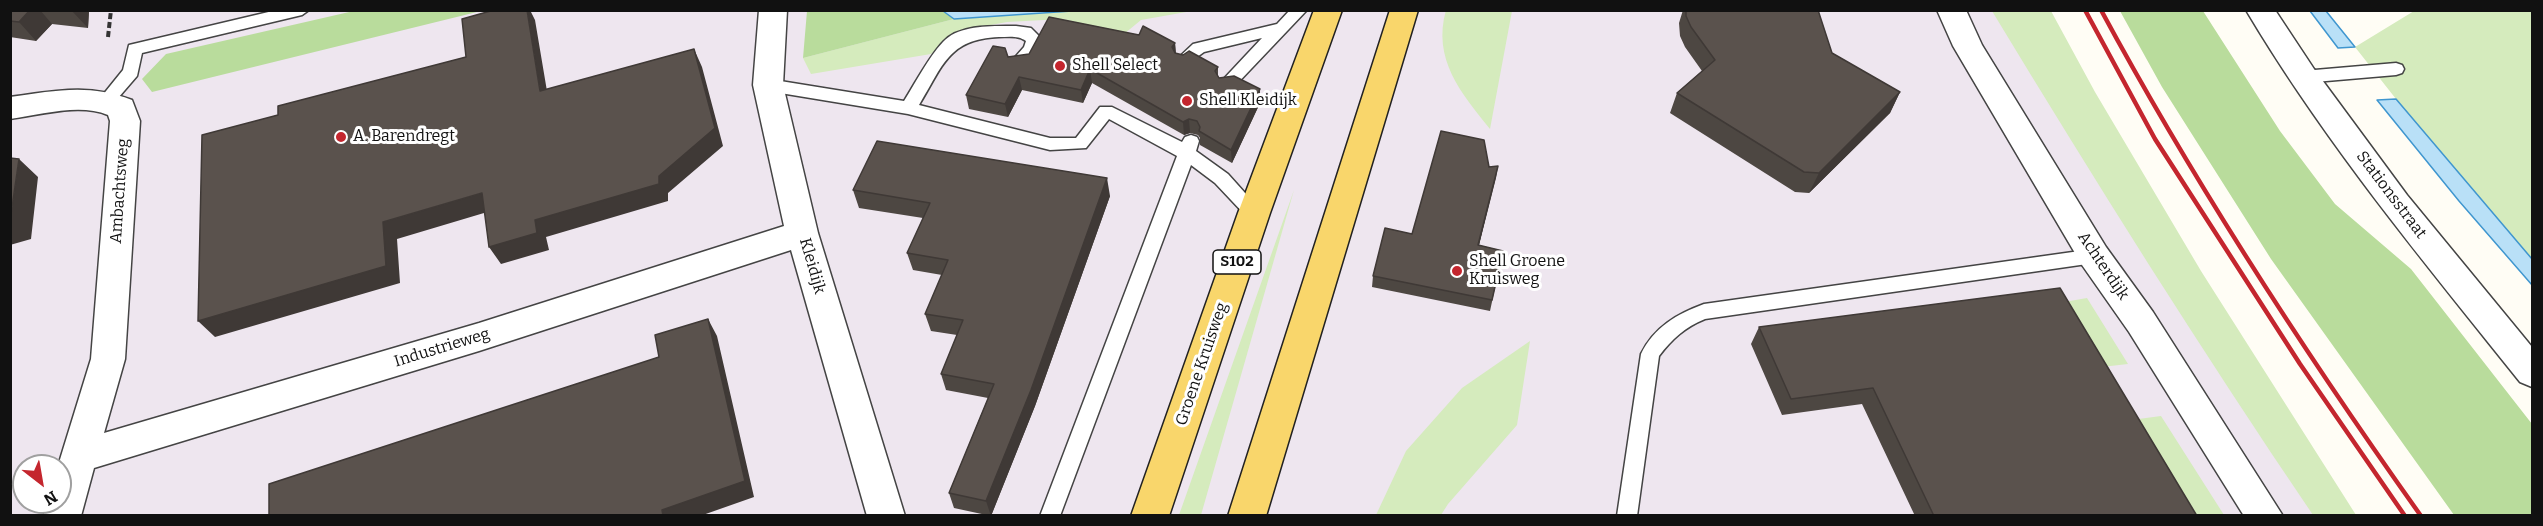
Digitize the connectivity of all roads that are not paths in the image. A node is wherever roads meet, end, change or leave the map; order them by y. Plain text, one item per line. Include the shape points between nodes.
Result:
1 (302, 10) edge
2 (773, 10) edge
3 (1300, 10) edge
4 (1328, 10) edge
5 (1404, 10) edge
6 (1951, 10) edge
7 (2260, 10) edge
8 (1279, 29) junction
9 (1183, 61) edge
10 (1017, 64) edge
11 (2396, 69) dead end
12 (2303, 76) junction
13 (768, 85) junction
14 (1226, 85) edge
15 (106, 101) junction
16 (10, 108) edge
17 (908, 108) junction
18 (1189, 145) junction
19 (1254, 213) junction
20 (802, 233) junction
21 (2094, 256) junction
22 (2532, 372) edge
23 (80, 456) junction
24 (62, 516) edge
25 (886, 516) edge
26 (1050, 516) edge
27 (1150, 516) edge
28 (1247, 516) edge
29 (1628, 516) edge
30 (2265, 516) edge

1 - 15 lane via 135,49 131,72
2 - 13 street, Kleidijk
3 - 8 lane
4 - 19 main road, Groene Kruisweg / S102
5 - 28 main road
6 - 21 street, Achterdijk
7 - 12 street, Stationsstraat
8 - 9 lane via 1199,48
8 - 14 lane
10 - 17 lane via 1032,49 1034,39 1025,32 957,38
11 - 12 lane
12 - 22 street, Stationsstraat via 2396,204
13 - 17 lane
13 - 20 street, Kleidijk
15 - 16 street via 77,100
15 - 23 street, Ambachtsweg via 121,108 125,121 108,359
17 - 18 lane via 985,120 1050,144 1080,144 1106,111 1138,118
18 - 19 lane
18 - 26 lane
19 - 27 main road, Groene Kruisweg / S102
20 - 23 street, Industrieweg via 480,337
20 - 25 street, Kleidijk
21 - 29 lane via 1704,312 1680,321 1650,354
21 - 30 street, Achterdijk via 2141,322
23 - 24 street, Ambachtsweg

